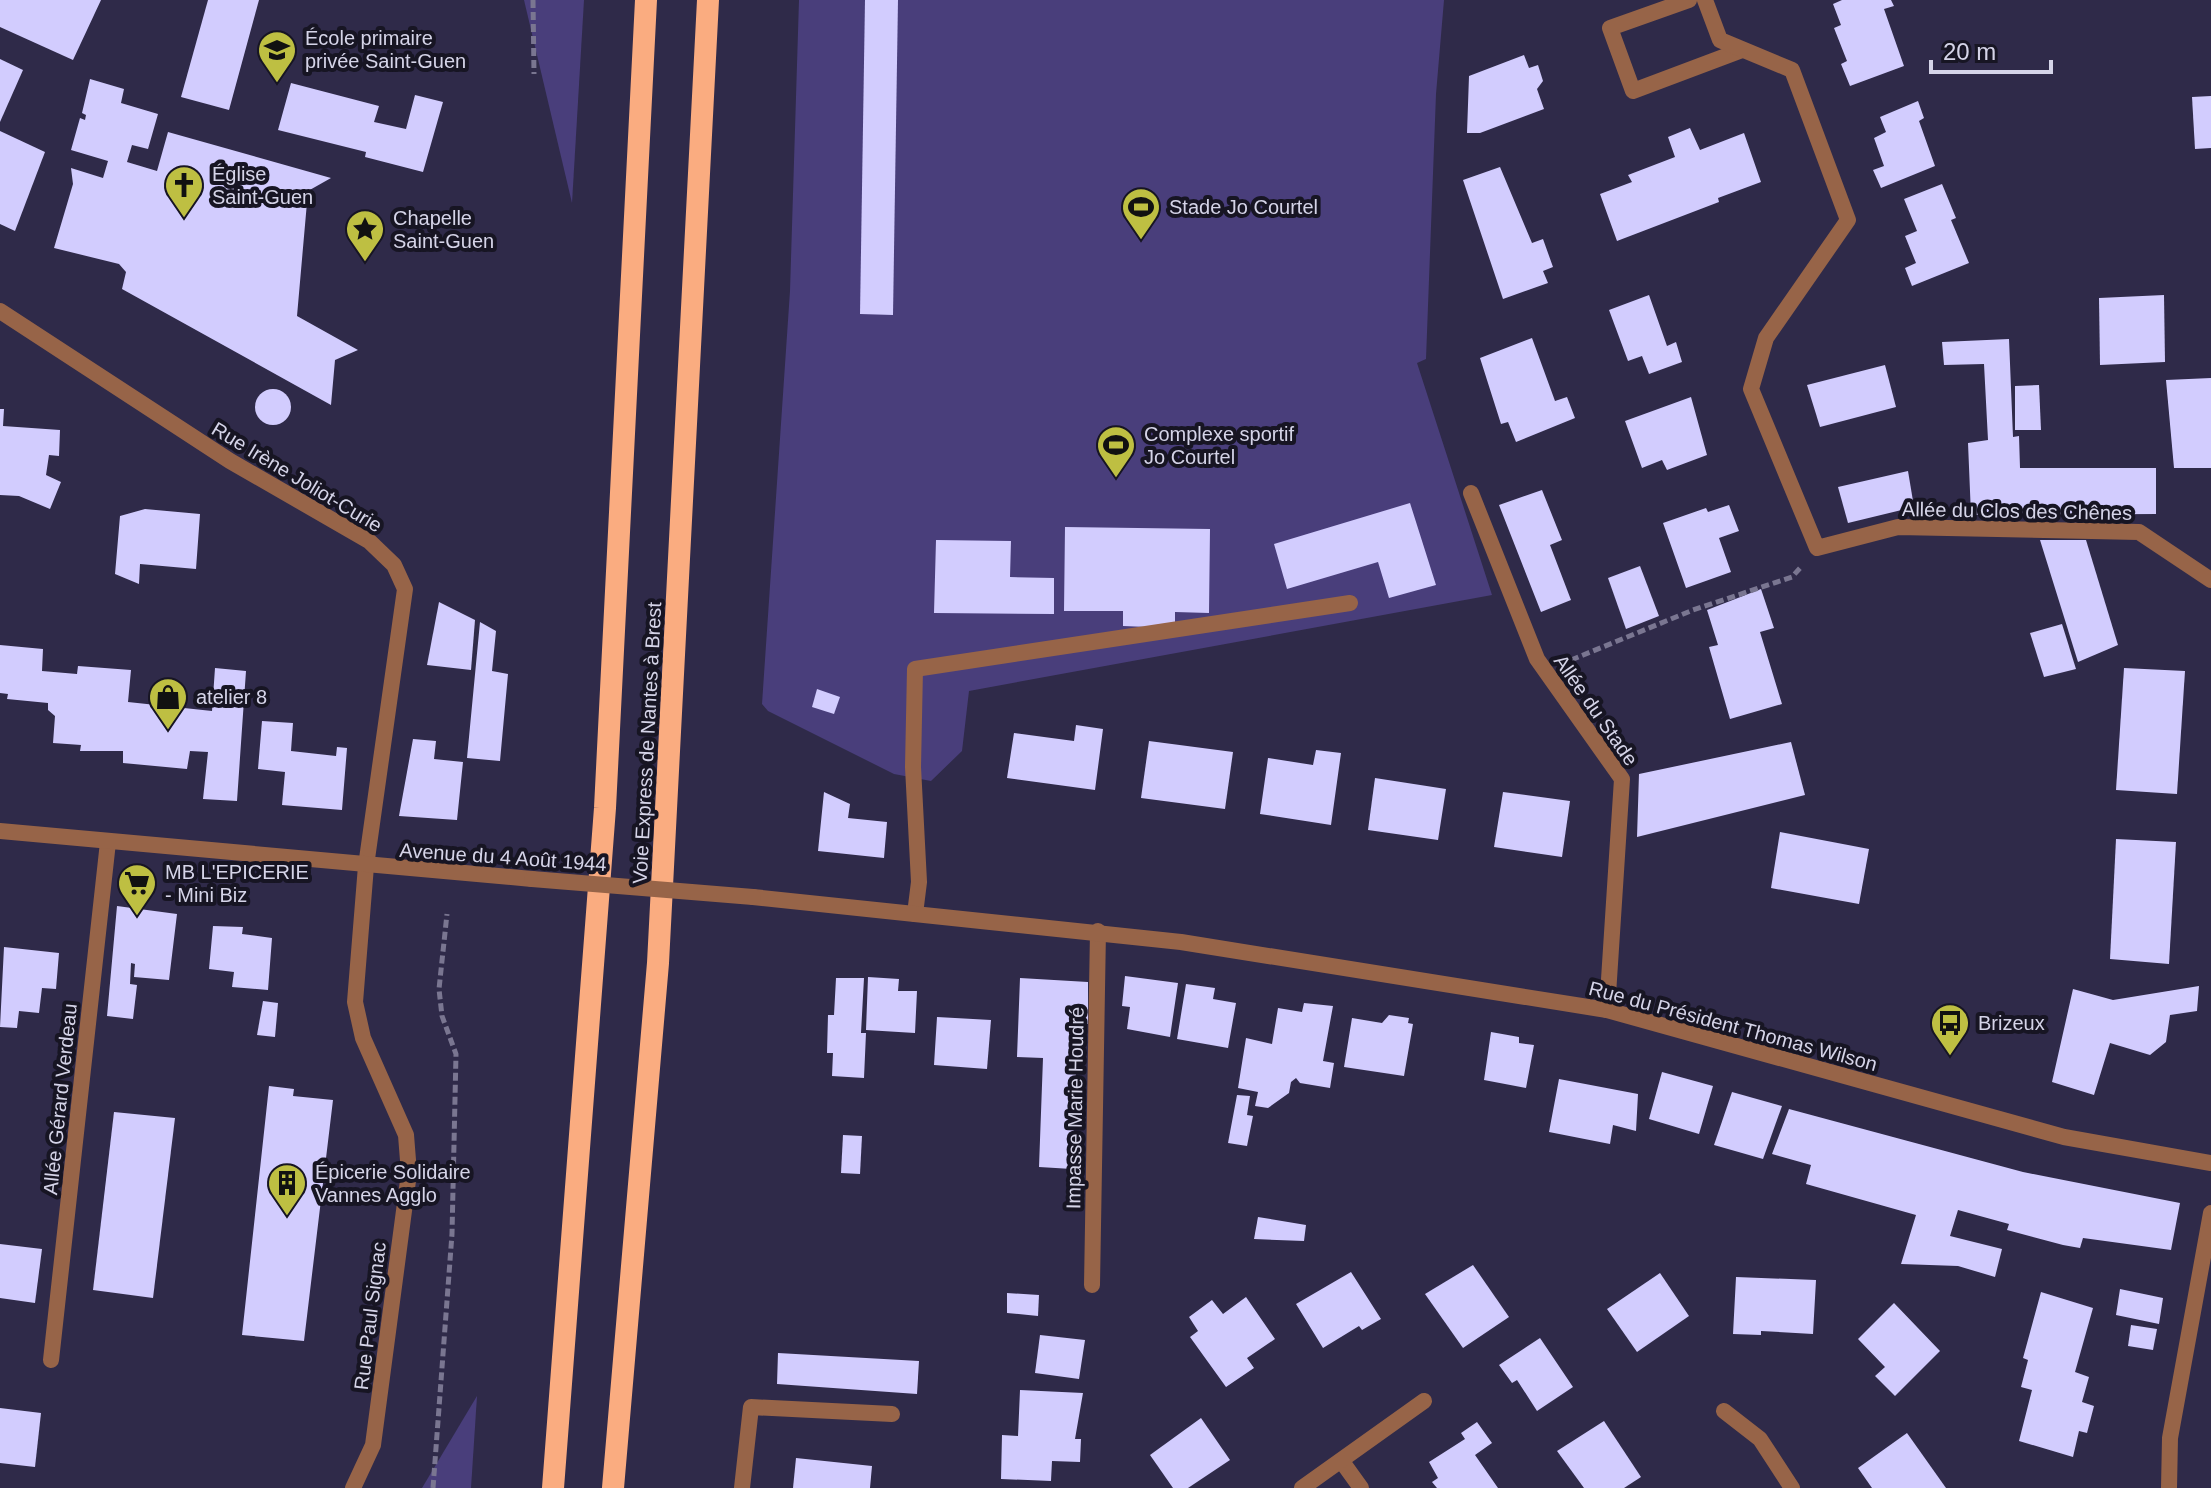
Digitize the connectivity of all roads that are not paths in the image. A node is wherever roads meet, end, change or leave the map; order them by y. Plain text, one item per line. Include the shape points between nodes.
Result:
1 (646, 0) edge
2 (708, 0) edge
3 (1689, 0) edge
4 (1705, 0) edge
5 (1742, 50) junction
6 (0, 311) edge
7 (1471, 493) dead end
8 (2211, 580) edge
9 (1350, 603) dead end
10 (0, 831) edge
11 (108, 842) junction
12 (366, 866) junction
13 (915, 914) junction
14 (1098, 931) junction
15 (1607, 1010) junction
16 (2211, 1163) edge
17 (2211, 1213) edge
18 (1092, 1285) dead end
19 (51, 1360) dead end
20 (1424, 1401) dead end
21 (1724, 1411) dead end
22 (892, 1414) dead end
23 (1343, 1463) junction
24 (353, 1488) edge
25 (553, 1488) edge
26 (613, 1488) edge
27 (742, 1488) edge
28 (1302, 1488) edge
29 (1361, 1488) edge
30 (1792, 1488) edge
31 (2169, 1488) edge

1 - 25 highway, Voie Express de Nantes à Brest via 605,808
2 - 26 highway, Voie Express de Nantes à Brest via 659,948
3 - 5 street via 1610,28 1633,91
4 - 5 street via 1720,40
5 - 8 street, Allée du Clos des Chênes via 1792,70 1848,220 1766,338 1751,389 1817,548 1898,527 2139,532
6 - 12 street, Rue Irène Joliot-Curie via 230,461 369,541 394,565 405,589
7 - 15 street, Allée du Stade via 1537,659 1622,779
9 - 13 street via 915,669
10 - 11 street, Avenue du 4 Août 1944
11 - 12 street, Avenue du 4 Août 1944
11 - 19 street, Allée Gérard Verdeau
12 - 13 street, Avenue du 4 Août 1944, bridge
12 - 24 street, Rue Paul Signac via 355,1002 363,1038 406,1135 409,1173 373,1445
13 - 14 street, Avenue du 4 Août 1944
14 - 15 street, Rue du Président Thomas Wilson
14 - 18 street, Impasse Marie Houdré
15 - 16 street, Rue du Président Thomas Wilson via 2064,1137
17 - 31 street via 2170,1438
20 - 23 street
21 - 30 street via 1760,1439
22 - 27 street via 751,1407
23 - 28 street
23 - 29 street

